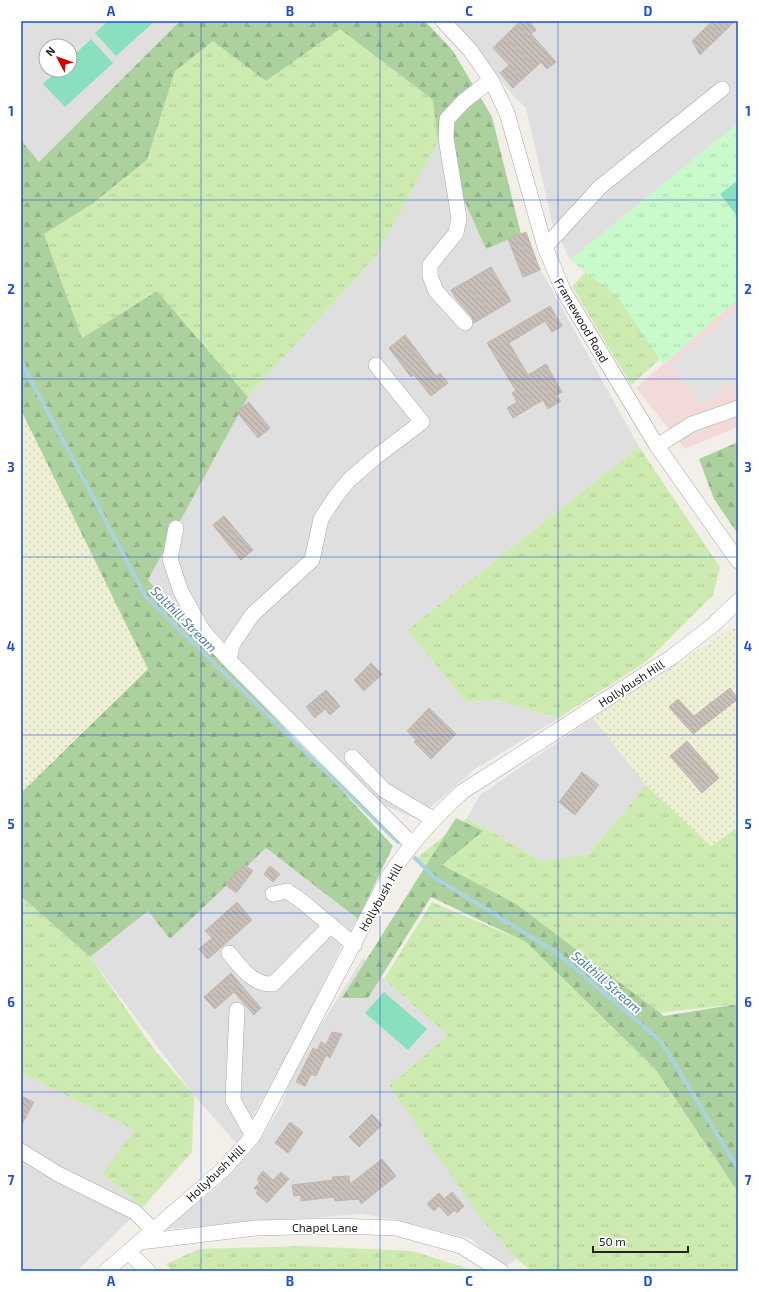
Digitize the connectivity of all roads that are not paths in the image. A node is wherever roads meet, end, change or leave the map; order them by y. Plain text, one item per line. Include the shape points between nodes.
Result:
1 (443, 21) edge
2 (491, 80) junction
3 (722, 89) dead end
4 (545, 247) junction
5 (465, 323) dead end
6 (376, 365) dead end
7 (738, 408) edge
8 (657, 446) junction
9 (176, 528) dead end
10 (738, 561) edge
11 (738, 601) edge
12 (229, 660) junction
13 (352, 758) dead end
14 (433, 819) junction
15 (411, 843) junction
16 (273, 894) dead end
17 (331, 925) junction
18 (354, 945) junction
19 (229, 953) dead end
20 (237, 1010) dead end
21 (253, 1136) junction
22 (21, 1151) edge
23 (154, 1230) junction
24 (140, 1242) junction
25 (128, 1252) junction
26 (106, 1271) edge
27 (148, 1271) edge
28 (501, 1271) edge

1 - 2 street, Framewood Road via 470,50
2 - 4 street, Framewood Road via 507,113
2 - 5 street via 464,101 447,119 446,138 459,218 456,234 430,265 430,276 436,291
3 - 4 street via 600,187
4 - 8 street, Framewood Road via 563,290
6 - 12 street via 422,422 349,480 336,496 321,519 312,560 252,616 232,645
7 - 8 street via 692,424
8 - 10 street, Framewood Road
9 - 12 street via 170,559 181,592 203,631
11 - 14 street, Hollybush Hill via 713,625 672,657 462,792
12 - 15 street
13 - 14 street via 384,790
14 - 15 street, Hollybush Hill
15 - 18 street, Hollybush Hill via 389,876
16 - 17 street via 287,891
17 - 18 street
17 - 19 street via 273,984 264,985 256,981
18 - 21 street, Hollybush Hill
20 - 21 street via 233,1100
21 - 23 street, Hollybush Hill via 225,1168
22 - 23 street via 58,1174 135,1212
23 - 24 street, Hollybush Hill
24 - 25 street, Hollybush Hill
24 - 28 street, Chapel Lane via 256,1228 396,1228 461,1246
25 - 26 street, Hollybush Hill
25 - 27 street

